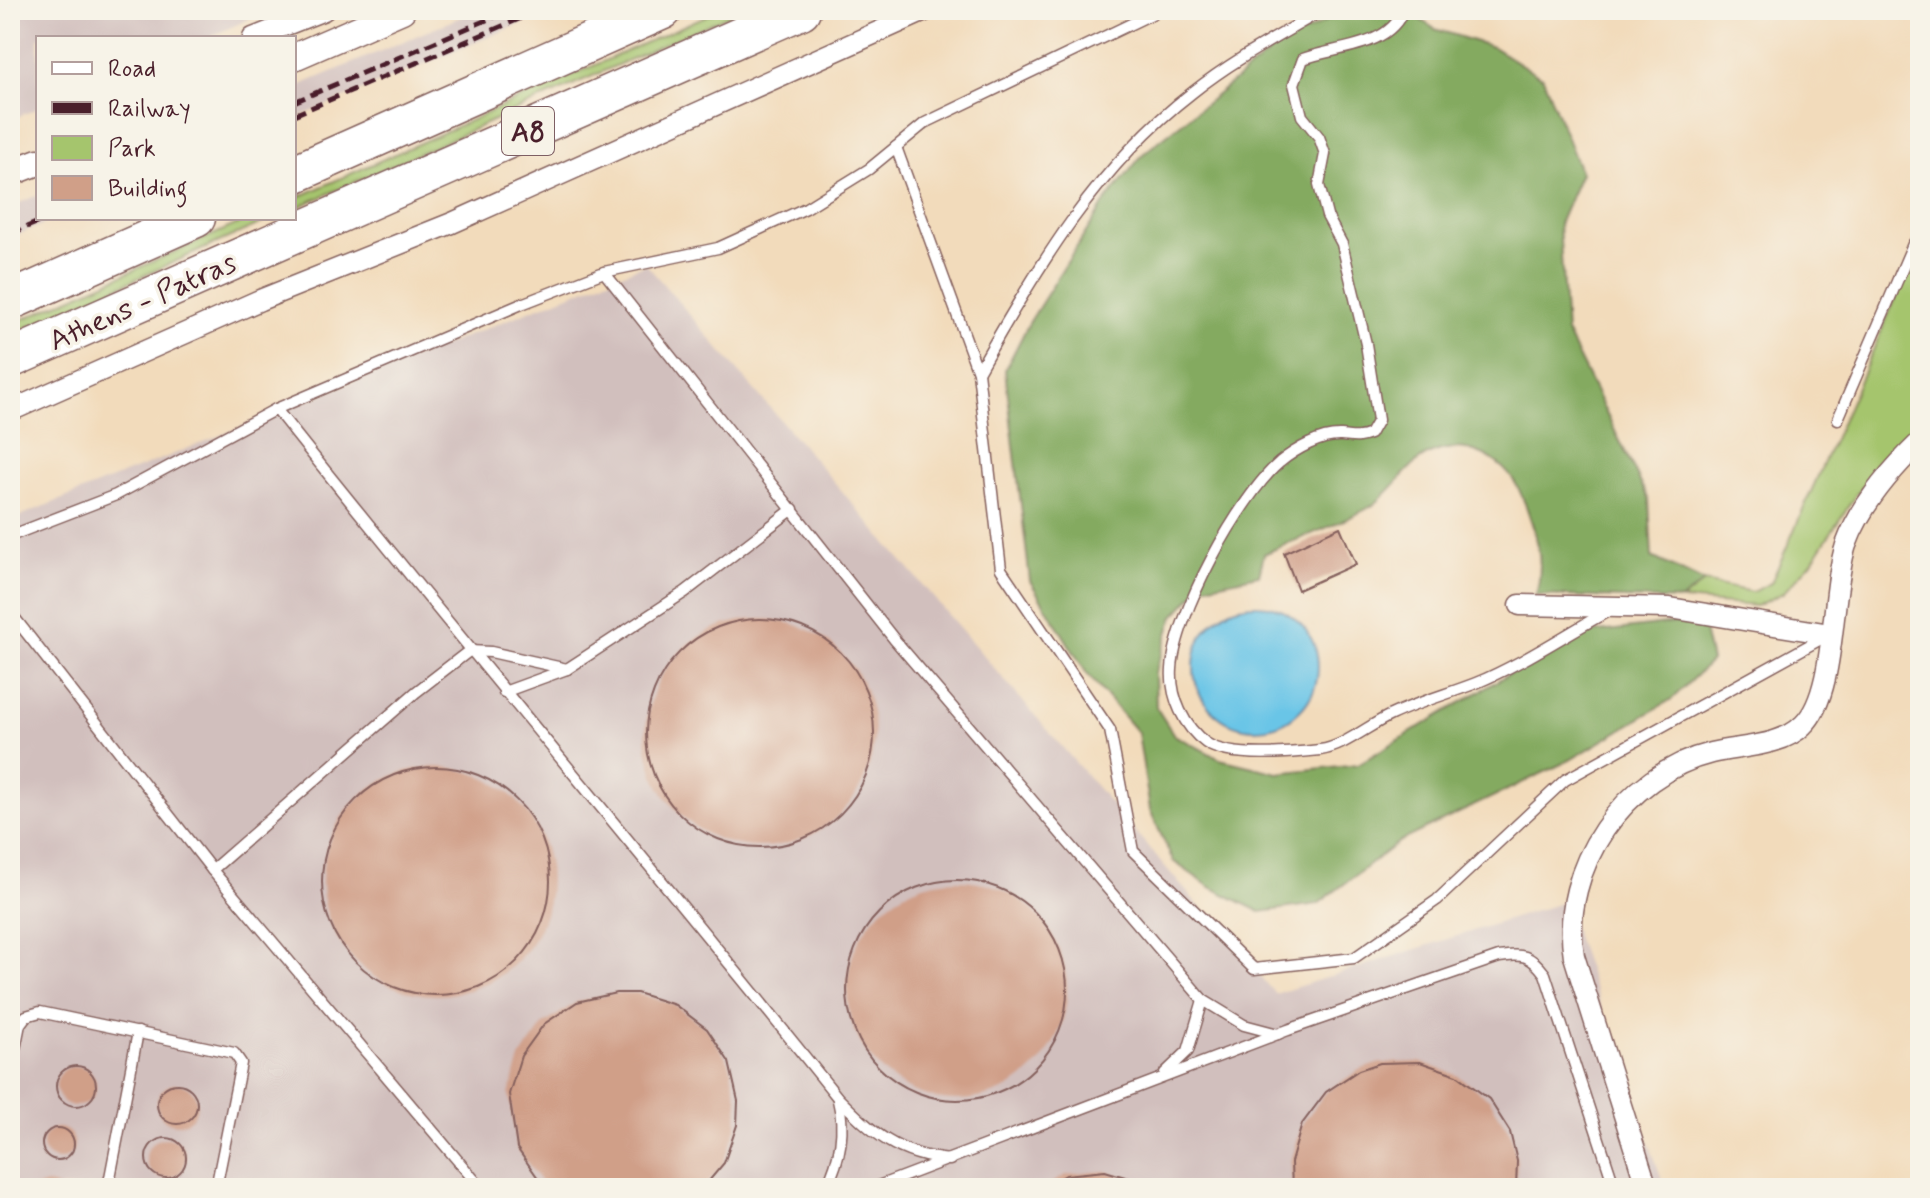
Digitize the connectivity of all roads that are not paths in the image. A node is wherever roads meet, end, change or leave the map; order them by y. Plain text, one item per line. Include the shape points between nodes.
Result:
1 (324, 10) edge
2 (402, 10) edge
3 (663, 10) edge
4 (801, 10) edge
5 (927, 10) edge
6 (1160, 10) edge
7 (1323, 10) edge
8 (1403, 10) edge
9 (258, 36) edge
10 (296, 56) edge
11 (896, 147) junction
12 (36, 163) edge
13 (10, 173) edge
14 (296, 173) edge
15 (192, 220) edge
16 (1920, 236) edge
17 (604, 272) junction
18 (10, 301) edge
19 (10, 359) edge
20 (978, 372) junction
21 (276, 409) junction
22 (10, 411) edge
23 (1838, 419) dead end
24 (1920, 442) edge
25 (793, 509) junction
26 (10, 536) edge
27 (1520, 605) dead end
28 (1616, 607) junction
29 (10, 612) edge
30 (1830, 634) junction
31 (469, 651) junction
32 (567, 669) junction
33 (504, 692) junction
34 (212, 870) junction
35 (1203, 1000) junction
36 (138, 1032) junction
37 (1278, 1034) junction
38 (10, 1074) edge
39 (1156, 1080) junction
40 (838, 1098) junction
41 (950, 1160) junction
42 (108, 1188) edge
43 (216, 1188) edge
44 (481, 1188) edge
45 (826, 1188) edge
46 (873, 1188) edge
47 (1615, 1188) edge
48 (1647, 1188) edge

1 - 9 street
2 - 10 street
3 - 14 highway, Α8
4 - 19 highway, Athens - Patras / Α8
5 - 22 street via 452,223 260,300
6 - 11 lane via 925,123
7 - 20 lane via 1193,91 1132,146 1096,187 1025,288
8 - 28 lane via 1389,29 1355,47 1303,59 1294,84 1302,116 1325,154 1319,185 1348,263 1378,420 1370,434 1357,439 1339,436 1313,442 1281,461 1256,488 1204,572 1172,668 1174,699 1191,729 1209,745 1271,753 1325,750 1392,714 1479,682
11 - 17 lane via 832,194 718,248
11 - 20 lane
12 - 13 street
15 - 18 highway, Athens - Patras
16 - 23 lane
17 - 21 lane
17 - 25 lane
20 - 30 lane via 1001,569 1110,730 1133,851 1254,969 1354,958 1437,900 1565,780
21 - 26 lane via 116,495
21 - 31 lane
24 - 30 street via 1881,484 1847,542
25 - 32 lane via 685,592
25 - 35 lane via 894,639
27 - 28 street
28 - 30 street via 1670,608
29 - 34 lane
30 - 48 street via 1824,688 1815,712 1800,729 1686,761 1655,779 1604,830 1576,887 1569,928 1574,956
31 - 32 lane
31 - 33 lane
31 - 34 lane
32 - 33 lane
33 - 40 lane
34 - 44 lane
35 - 37 lane via 1244,1025
35 - 39 lane via 1188,1051
36 - 38 lane via 40,1012 26,1016
36 - 42 lane
36 - 43 lane via 227,1050 241,1063
37 - 39 lane
37 - 47 lane via 1499,957 1520,953 1534,959 1545,974
39 - 41 lane
40 - 41 lane via 880,1138 901,1150
40 - 45 lane via 841,1142
41 - 46 lane

